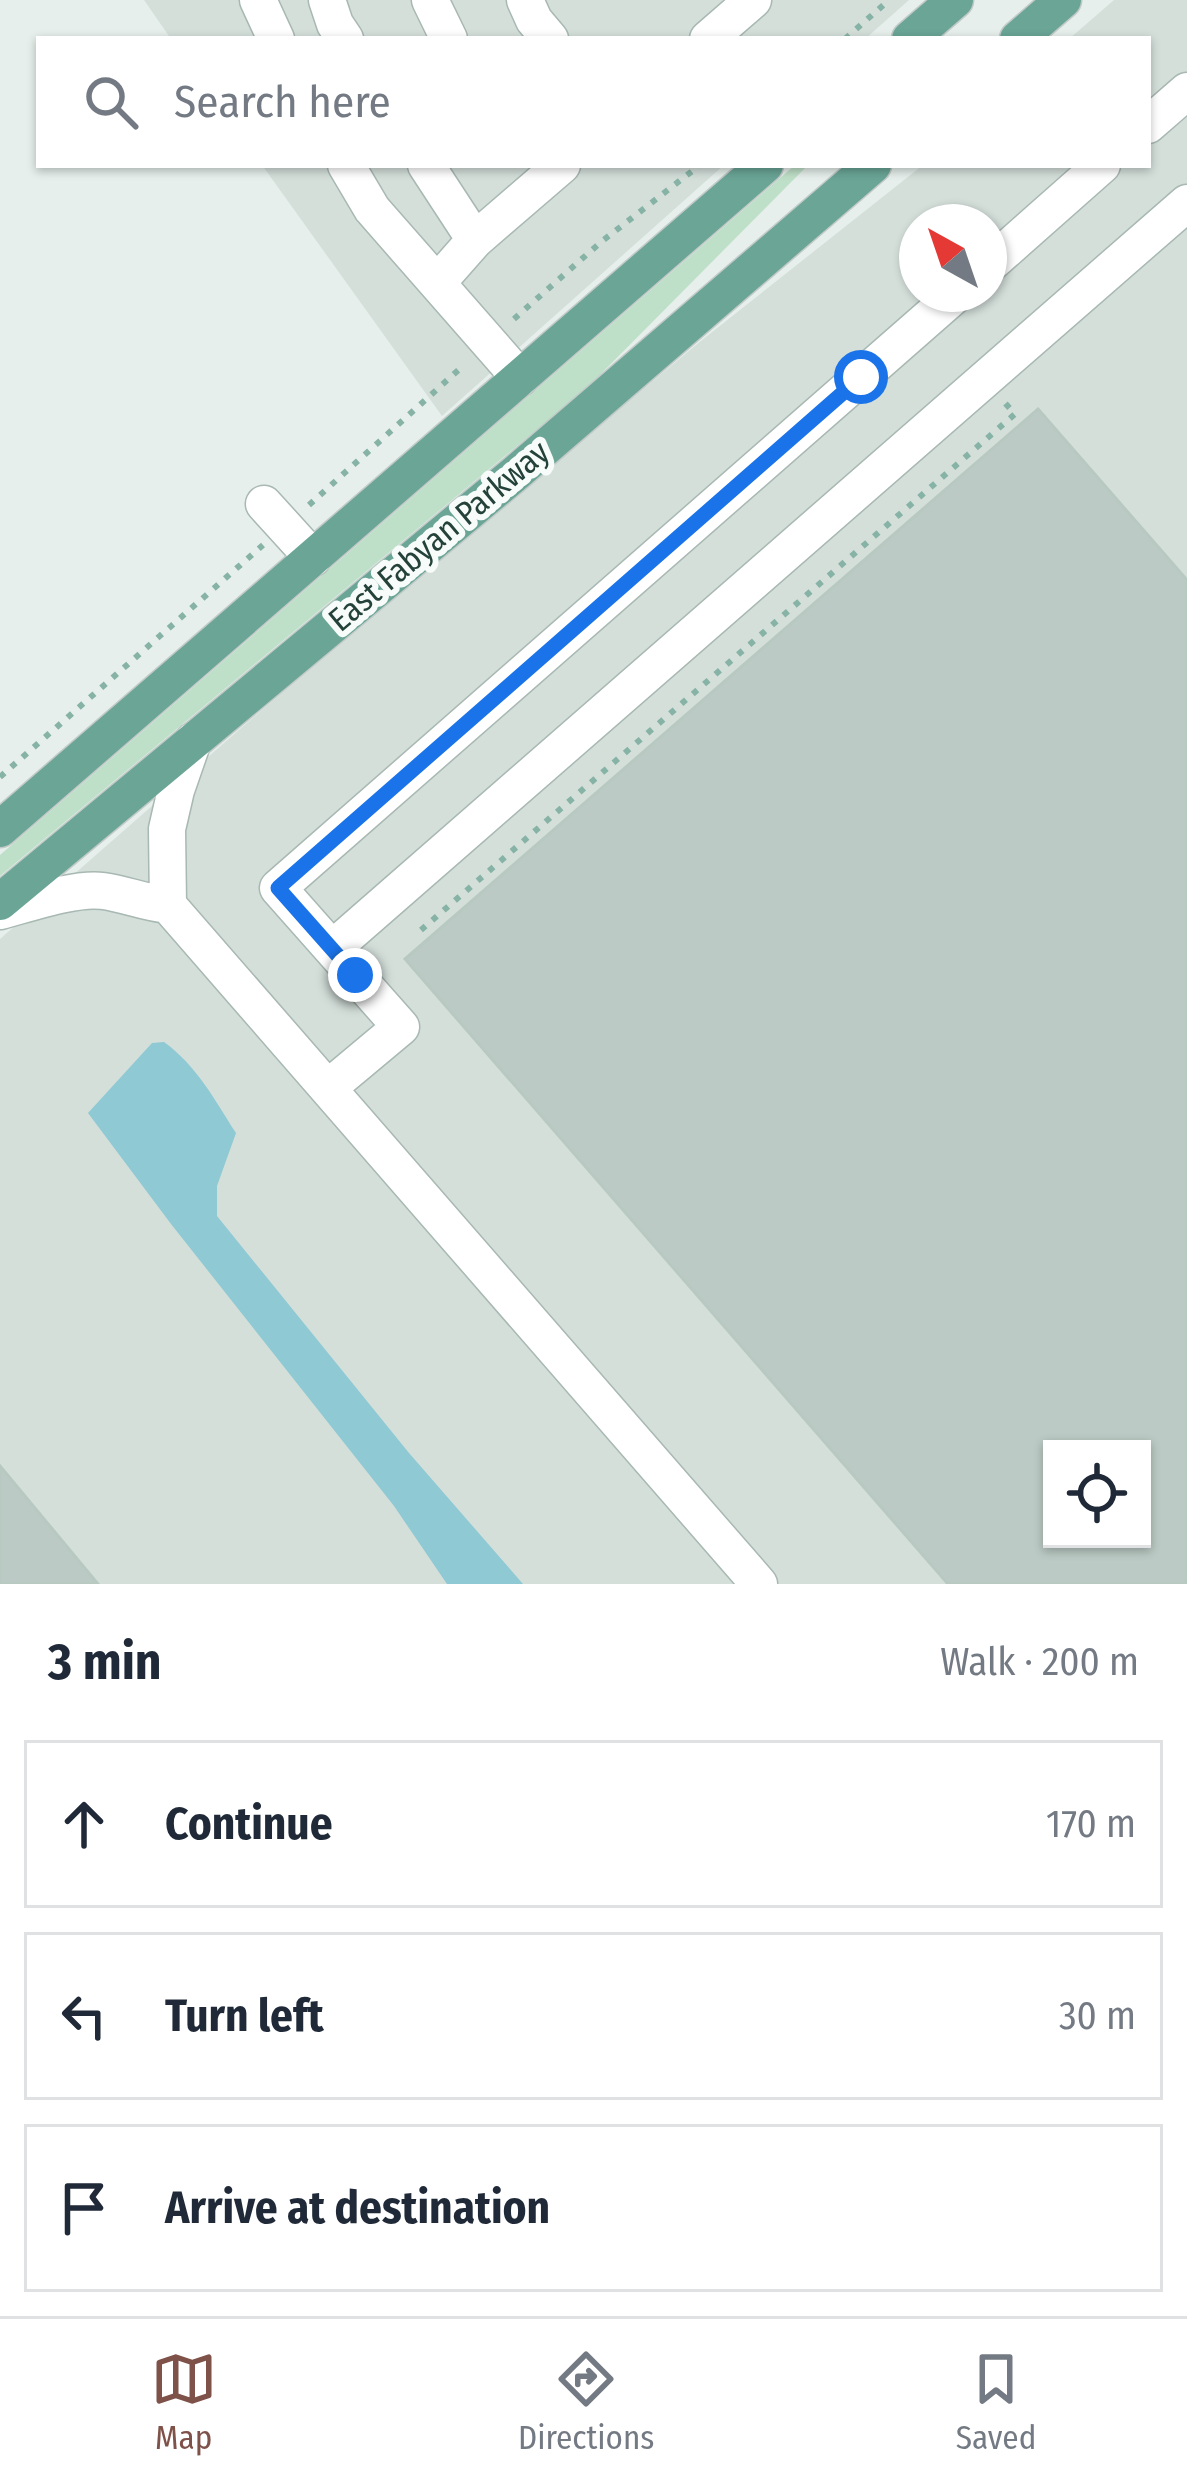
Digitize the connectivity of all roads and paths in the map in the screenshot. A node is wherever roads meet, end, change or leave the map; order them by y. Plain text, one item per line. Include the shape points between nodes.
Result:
1 (258, 0) edge
2 (328, 0) edge
3 (430, 0) edge
4 (525, 0) edge
5 (753, 0) edge
6 (889, 0) edge
7 (955, 0) edge
8 (1063, 0) edge
9 (275, 36) edge
10 (343, 36) edge
11 (448, 36) edge
12 (547, 36) edge
13 (711, 36) edge
14 (848, 36) edge
15 (913, 36) edge
16 (1021, 36) edge
17 (348, 168) edge
18 (429, 168) edge
19 (696, 168) edge
20 (762, 168) edge
21 (870, 168) edge
22 (1099, 168) edge
23 (544, 171) edge
24 (1187, 202) edge
25 (475, 240) junction
26 (1007, 249) edge
27 (437, 283) junction
28 (935, 312) edge
29 (515, 318) dead end
30 (464, 365) dead end
31 (520, 378) junction
32 (994, 391) dead end
33 (264, 504) dead end
34 (308, 505) dead end
35 (260, 548) dead end
36 (313, 558) junction
37 (194, 741) junction
38 (0, 776) edge
39 (0, 829) edge
40 (168, 905) junction
41 (0, 906) edge
42 (421, 930) dead end
43 (332, 949) junction
44 (328, 1088) junction
45 (759, 1584) edge

1 - 9 lane
2 - 10 lane
3 - 11 lane
4 - 12 lane
5 - 13 lane
6 - 14 path
7 - 15 main road
8 - 16 main road
17 - 27 lane
18 - 25 lane
19 - 29 path
20 - 31 main road, East Fabyan Parkway
21 - 37 main road, East Fabyan Parkway
22 - 26 lane
23 - 25 lane
24 - 43 lane
25 - 27 lane
27 - 31 lane
28 - 43 lane via 278,888
30 - 34 path
31 - 36 main road, East Fabyan Parkway
32 - 42 path via 1015,414
33 - 36 lane
35 - 38 path
36 - 39 main road, East Fabyan Parkway
37 - 40 lane via 167,829
37 - 41 main road, East Fabyan Parkway
40 - 41 lane via 99,890
40 - 44 lane
43 - 44 lane via 401,1027
44 - 45 lane

